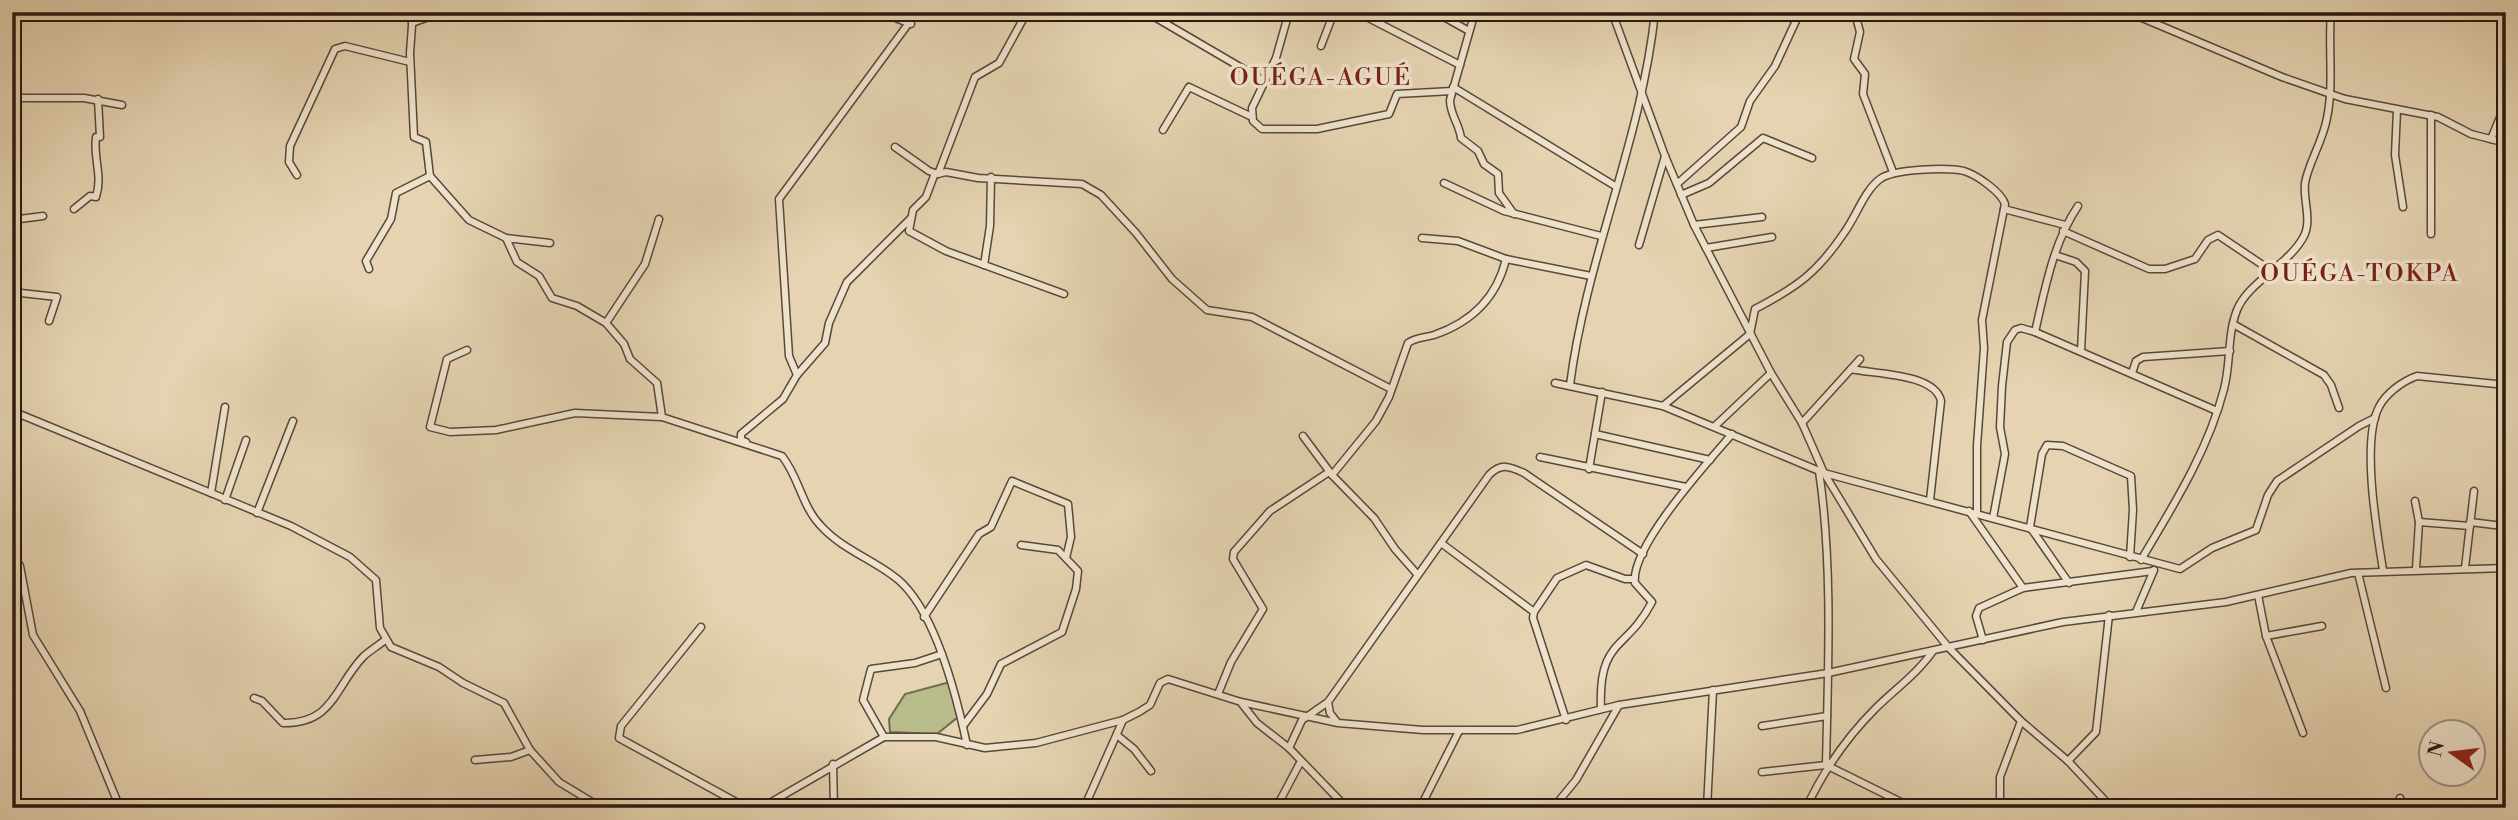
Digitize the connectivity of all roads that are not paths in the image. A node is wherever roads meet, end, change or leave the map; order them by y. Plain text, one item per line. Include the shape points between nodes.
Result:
1 (402, 12) edge
2 (442, 12) edge
3 (880, 12) edge
4 (918, 12) edge
5 (1027, 12) edge
6 (1146, 12) edge
7 (1289, 12) edge
8 (1334, 12) edge
9 (1357, 12) edge
10 (1435, 12) edge
11 (1475, 12) edge
12 (1612, 12) edge
13 (1654, 12) edge
14 (1800, 12) edge
15 (1859, 12) edge
16 (2128, 12) edge
17 (2331, 12) edge
18 (413, 17) edge
19 (911, 24) junction
20 (1469, 31) junction
21 (1321, 46) dead end
22 (410, 62) junction
23 (1460, 65) junction
24 (1264, 81) junction
25 (1453, 89) junction
26 (1641, 90) junction
27 (2331, 94) junction
28 (12, 98) edge
29 (98, 99) junction
30 (2506, 103) edge
31 (122, 105) dead end
32 (2397, 110) junction
33 (2431, 115) junction
34 (1252, 117) junction
35 (1163, 131) dead end
36 (2491, 139) junction
37 (2506, 143) edge
38 (895, 147) dead end
39 (1665, 156) junction
40 (1812, 158) dead end
41 (1893, 172) junction
42 (937, 173) junction
43 (296, 175) dead end
44 (430, 176) junction
45 (991, 177) junction
46 (1444, 183) dead end
47 (1676, 184) junction
48 (1615, 186) junction
49 (1681, 195) junction
50 (2078, 206) dead end
51 (2403, 206) dead end
52 (74, 209) dead end
53 (2004, 209) junction
54 (1514, 214) junction
55 (43, 216) dead end
56 (1762, 217) dead end
57 (911, 218) junction
58 (659, 219) dead end
59 (12, 220) edge
60 (1694, 225) junction
61 (2064, 228) junction
62 (2431, 234) dead end
63 (1601, 236) junction
64 (1772, 237) dead end
65 (506, 238) junction
66 (1422, 239) dead end
67 (550, 243) dead end
68 (1639, 245) dead end
69 (1706, 248) junction
70 (2055, 255) junction
71 (1506, 258) junction
72 (984, 265) junction
73 (369, 269) dead end
74 (2273, 272) junction
75 (1591, 276) junction
76 (12, 292) edge
77 (1064, 294) dead end
78 (49, 321) dead end
79 (606, 323) junction
80 (2233, 324) junction
81 (2035, 332) junction
82 (1750, 334) junction
83 (467, 350) dead end
84 (2081, 351) junction
85 (2230, 351) junction
86 (1860, 359) dead end
87 (1851, 369) junction
88 (1771, 373) junction
89 (2132, 373) junction
90 (797, 375) junction
91 (1555, 383) dead end
92 (2506, 384) edge
93 (1570, 385) junction
94 (1391, 389) junction
95 (1602, 392) junction
96 (1663, 406) junction
97 (225, 407) dead end
98 (2339, 408) dead end
99 (12, 411) edge
100 (2217, 411) junction
101 (662, 418) junction
102 (2375, 418) junction
103 (293, 421) dead end
104 (1802, 423) junction
105 (1715, 426) junction
106 (1595, 434) junction
107 (1732, 434) junction
108 (1303, 436) dead end
109 (246, 440) dead end
110 (747, 443) junction
111 (1540, 457) dead end
112 (1710, 460) junction
113 (1589, 469) junction
114 (1822, 472) junction
115 (1330, 474) junction
116 (1686, 488) junction
117 (2473, 491) dead end
118 (211, 493) junction
119 (225, 500) junction
120 (1930, 500) junction
121 (2415, 501) dead end
122 (1968, 510) junction
123 (2506, 511) edge
124 (257, 513) junction
125 (1978, 513) junction
126 (1993, 518) junction
127 (2419, 522) junction
128 (2470, 524) junction
129 (2503, 526) junction
130 (2029, 527) junction
131 (1441, 543) junction
132 (1021, 545) dead end
133 (12, 554) edge
134 (1643, 554) junction
135 (2130, 557) junction
136 (1066, 558) junction
137 (2141, 561) junction
138 (2155, 568) junction
139 (2465, 568) junction
140 (2504, 568) edge
141 (2416, 569) junction
142 (2383, 570) junction
143 (2358, 573) junction
144 (1417, 574) junction
145 (1634, 579) junction
146 (2069, 583) junction
147 (2023, 588) junction
148 (2258, 595) junction
149 (1534, 612) junction
150 (2136, 612) junction
151 (2109, 615) junction
152 (924, 617) junction
153 (2322, 626) dead end
154 (701, 627) dead end
155 (2266, 636) junction
156 (385, 640) junction
157 (1983, 640) junction
158 (1949, 648) junction
159 (1933, 651) junction
160 (942, 654) junction
161 (1828, 673) junction
162 (2386, 688) dead end
163 (1713, 690) junction
164 (1217, 694) junction
165 (254, 698) dead end
166 (1241, 702) junction
167 (1328, 702) junction
168 (1619, 705) junction
169 (1601, 709) junction
170 (1827, 716) junction
171 (1306, 717) junction
172 (1123, 720) junction
173 (1566, 720) junction
174 (2021, 721) junction
175 (1338, 723) junction
176 (963, 726) junction
177 (1762, 726) dead end
178 (1460, 731) junction
179 (2303, 733) dead end
180 (1118, 736) junction
181 (884, 737) junction
182 (967, 745) junction
183 (1289, 748) junction
184 (530, 750) junction
185 (475, 760) dead end
186 (1301, 761) junction
187 (2068, 761) junction
188 (833, 764) junction
189 (1826, 765) junction
190 (1151, 771) dead end
191 (1762, 772) dead end
192 (2400, 798) dead end
193 (120, 808) edge
194 (602, 808) edge
195 (747, 808) edge
196 (761, 808) edge
197 (834, 808) edge
198 (1084, 808) edge
199 (1276, 808) edge
200 (1347, 808) edge
201 (1420, 808) edge
202 (1553, 808) edge
203 (1707, 808) edge
204 (1806, 808) edge
205 (1913, 808) edge
206 (2000, 808) edge
207 (2112, 808) edge
208 (2403, 808) edge

1 - 18 street
2 - 18 street
3 - 19 street
4 - 19 street
5 - 42 street via 999,63 975,77
6 - 24 street
7 - 24 street
8 - 21 street
9 - 23 street
10 - 20 street
11 - 20 street
12 - 26 street
13 - 26 street
14 - 47 street via 1767,81 1749,102 1741,127
15 - 41 street via 1854,58 1866,74 1863,94
16 - 27 street via 2262,70
17 - 27 street
18 - 22 street
19 - 90 street via 779,199 789,356
20 - 23 street
22 - 43 street via 345,46 335,49 290,146 289,162
22 - 44 street via 414,137 426,142
23 - 25 street
24 - 34 street
25 - 34 street via 1396,94 1389,114 1317,129 1269,131 1257,126
25 - 48 street
25 - 54 street via 1450,113 1461,138 1498,174 1499,193
26 - 39 street
26 - 48 street
27 - 32 street
27 - 74 street via 2325,131 2305,185 2306,232
28 - 29 street
29 - 31 street
29 - 52 street via 100,137 96,137 94,149 101,175 99,188 96,197
30 - 36 street
32 - 33 street
32 - 51 street via 2395,155
33 - 36 street
33 - 62 street
34 - 35 street via 1189,87
36 - 37 street
38 - 42 street
39 - 47 street
39 - 68 street
40 - 49 street via 1763,138 1709,183
41 - 53 street via 1963,171 2001,197
41 - 82 street via 1876,183 1845,232 1808,277 1755,309
42 - 45 street
42 - 57 street
44 - 65 street via 469,220
44 - 73 street via 396,193 391,219 366,261
45 - 72 street
45 - 94 street via 1082,184 1093,189 1172,279 1207,310 1252,317
46 - 54 street
47 - 49 street
48 - 63 street
49 - 60 street
50 - 61 street
53 - 61 street
53 - 125 street via 1982,320
54 - 63 street
55 - 59 street
56 - 60 street
57 - 72 street via 909,231
57 - 90 street via 847,282 825,343
58 - 79 street via 645,264
60 - 69 street
61 - 70 street
61 - 74 street via 2156,270 2195,259 2208,240 2218,235
63 - 75 street
64 - 69 street
65 - 67 street
65 - 79 street via 517,262 539,276 552,298
66 - 71 street via 1458,241
69 - 82 street
70 - 81 street
70 - 84 street via 2076,262 2085,271
71 - 75 street
71 - 94 street via 1501,282 1475,313 1462,324 1408,343
72 - 77 street
74 - 80 street via 2242,301
75 - 93 street
76 - 78 street via 57,297
79 - 101 street via 624,344 629,359 657,383
80 - 85 street
80 - 98 street via 2323,375
81 - 84 street
81 - 126 street via 2015,330 2007,342 1999,412 2005,454
82 - 88 street
82 - 96 street
83 - 101 street via 447,359 430,427 450,432 496,430 575,414
84 - 89 street
85 - 89 street via 2143,356
85 - 100 street
86 - 87 street
87 - 104 street
87 - 120 street via 1890,373 1940,393
88 - 104 street
88 - 105 street
89 - 100 street
90 - 110 street via 783,399 741,434
91 - 93 street
92 - 102 street via 2417,376 2385,398
93 - 95 street
94 - 115 street via 1376,421
95 - 96 street
95 - 106 street
96 - 105 street
97 - 118 street
99 - 118 street
100 - 137 street via 2179,497
101 - 110 street
102 - 138 street via 2277,481 2267,495 2256,530 2212,548 2180,569
102 - 142 street via 2371,484
103 - 124 street
104 - 114 street
105 - 107 street
106 - 112 street
106 - 113 street
107 - 112 street
107 - 114 street
108 - 115 street
109 - 119 street
110 - 152 street via 782,456 819,525 894,576
111 - 113 street
112 - 116 street
113 - 116 street
114 - 120 street
114 - 158 street via 1876,559
114 - 161 street
115 - 144 street via 1374,518
115 - 164 street via 1270,511 1234,552 1233,559 1263,609
116 - 134 street
117 - 128 street
118 - 119 street
119 - 124 street
120 - 122 street
121 - 127 street
122 - 125 street
122 - 147 street
123 - 129 street
124 - 156 street via 316,539 367,570 376,580
125 - 126 street
126 - 130 street
127 - 128 street
127 - 141 street
128 - 129 street
128 - 139 street
129 - 140 street
130 - 135 street
130 - 135 street via 2043,449 2063,446 2131,476
130 - 146 street
131 - 134 street via 1489,475 1509,466
131 - 144 street
131 - 149 street
132 - 136 street via 1058,550
133 - 193 street via 20,566 33,635 80,711
134 - 145 street
135 - 137 street
136 - 152 street via 1071,537 1068,504 1012,481 991,527 979,534
136 - 176 street via 1079,576 1061,635 1001,664
137 - 138 street
138 - 146 street
138 - 150 street
139 - 140 street
139 - 141 street
141 - 142 street
142 - 143 street
143 - 148 street
143 - 162 street
144 - 167 street
145 - 149 street via 1586,565 1556,578
145 - 169 street via 1653,602 1609,654 1600,681
146 - 147 street
147 - 157 street via 1979,608 1976,616
148 - 150 street
148 - 155 street
149 - 173 street
150 - 151 street
151 - 157 street
151 - 187 street via 2096,732
152 - 160 street
153 - 155 street
154 - 195 street via 621,726 620,738
155 - 179 street
156 - 165 street via 362,658 333,704 302,724 283,723
156 - 184 street via 504,703
157 - 158 street
158 - 159 street
158 - 174 street
159 - 161 street
159 - 189 street
160 - 176 street
160 - 181 street via 871,669 863,700
161 - 163 street
161 - 170 street
163 - 168 street
163 - 203 street
164 - 166 street
164 - 172 street via 1168,679 1160,683 1150,705
166 - 171 street
166 - 183 street via 1257,723
167 - 171 street
167 - 175 street
168 - 169 street
168 - 202 street via 1576,780
169 - 173 street
170 - 177 street
170 - 189 street
171 - 175 street
171 - 183 street
172 - 180 street
172 - 182 street via 1024,746
173 - 178 street via 1517,730
174 - 187 street
174 - 206 street via 2000,777
175 - 178 street
176 - 182 street
178 - 201 street
180 - 190 street
180 - 198 street
181 - 182 street via 918,735
181 - 188 street
183 - 186 street
184 - 185 street
184 - 194 street via 559,782
186 - 199 street
186 - 200 street
187 - 207 street
188 - 196 street
188 - 197 street
189 - 191 street
189 - 204 street
189 - 205 street
192 - 208 street

